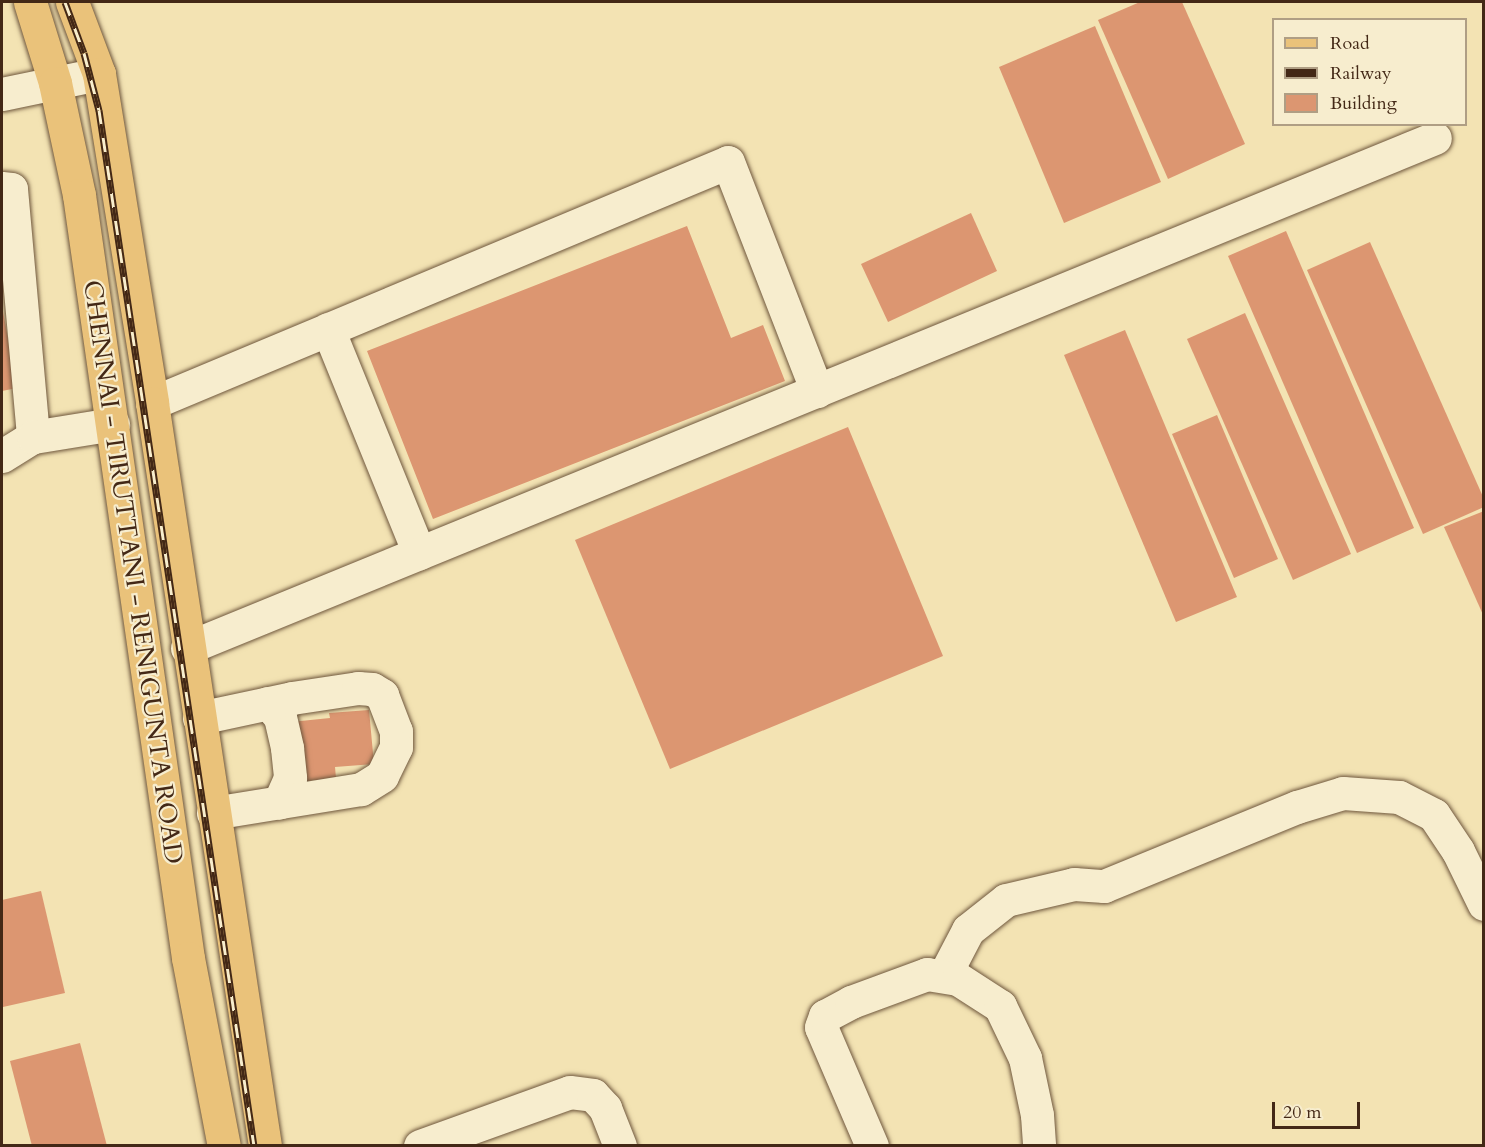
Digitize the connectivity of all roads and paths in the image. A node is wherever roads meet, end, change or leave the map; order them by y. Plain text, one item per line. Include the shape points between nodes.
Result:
1 (30, 2) edge
2 (72, 2) edge
3 (99, 74) junction
4 (55, 83) junction
5 (2, 94) edge
6 (1436, 138) dead end
7 (2, 188) edge
8 (328, 328) junction
9 (817, 391) junction
10 (152, 403) junction
11 (113, 424) junction
12 (33, 437) junction
13 (2, 456) edge
14 (419, 553) junction
15 (188, 648) junction
16 (268, 703) junction
17 (199, 718) junction
18 (279, 803) junction
19 (213, 813) junction
20 (1484, 904) edge
21 (944, 976) junction
22 (224, 1146) edge
23 (265, 1146) edge
24 (420, 1146) edge
25 (620, 1146) edge
26 (872, 1146) edge
27 (1039, 1146) edge

1 - 4 main road, CHENNAI - TIRUTTANI - RENIGUNTA ROAD
2 - 3 main road, CHENNAI - TIRUTTANI - RENIGUNTA ROAD
3 - 4 street
3 - 10 main road, CHENNAI - TIRUTTANI - RENIGUNTA ROAD
4 - 5 street
4 - 11 main road, CHENNAI - TIRUTTANI - RENIGUNTA ROAD via 79,195
6 - 9 street
7 - 12 street via 11,189
8 - 9 street via 728,162
8 - 10 street
8 - 14 street
9 - 14 street
10 - 15 main road, CHENNAI - TIRUTTANI - RENIGUNTA ROAD
11 - 12 street
11 - 22 main road, CHENNAI - TIRUTTANI - RENIGUNTA ROAD via 188,958
12 - 13 street
14 - 15 street
15 - 17 main road, CHENNAI - TIRUTTANI - RENIGUNTA ROAD
16 - 17 street
16 - 18 street via 280,717 287,748 290,778
16 - 18 street via 339,690 372,689 382,695 396,731 396,747 382,776 361,789
17 - 19 main road, CHENNAI - TIRUTTANI - RENIGUNTA ROAD
18 - 19 street
19 - 23 main road, CHENNAI - TIRUTTANI - RENIGUNTA ROAD
20 - 21 street via 1458,851 1434,815 1399,797 1343,793 1297,807 1104,886 1074,884 1006,900 968,930
21 - 26 street via 927,974 851,1002 825,1016 821,1027
21 - 27 street via 958,979 1000,1005 1025,1058
24 - 25 street via 570,1092 593,1095 605,1108

